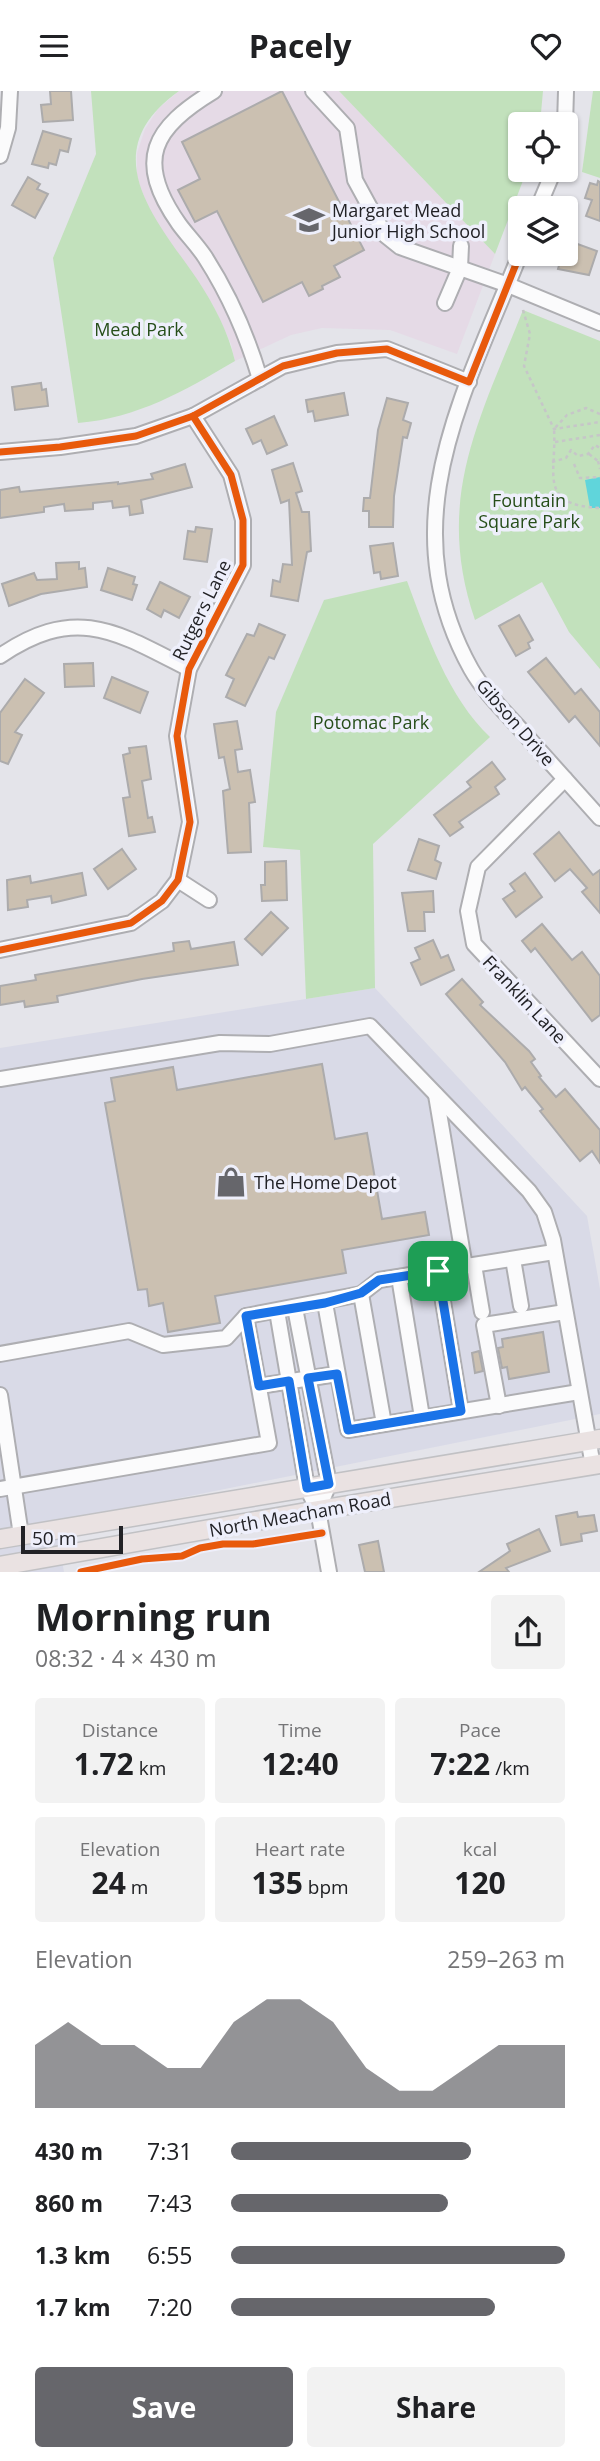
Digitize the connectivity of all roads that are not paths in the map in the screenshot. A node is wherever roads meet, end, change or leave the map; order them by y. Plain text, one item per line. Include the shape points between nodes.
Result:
1 (10, 91) edge
2 (214, 91) edge
3 (313, 91) edge
4 (566, 91) edge
5 (565, 112) edge
6 (0, 156) edge
7 (461, 246) dead end
8 (515, 266) edge
9 (460, 268) junction
10 (508, 285) junction
11 (445, 303) dead end
12 (600, 323) edge
13 (260, 379) junction
14 (469, 382) junction
15 (193, 416) junction
16 (0, 452) edge
17 (0, 656) edge
18 (189, 669) junction
19 (565, 779) junction
20 (600, 818) edge
21 (178, 880) junction
22 (209, 900) dead end
23 (0, 950) edge
24 (0, 1079) edge
25 (600, 1079) edge
26 (436, 1095) junction
27 (555, 1252) junction
28 (513, 1259) junction
29 (469, 1266) junction
30 (438, 1271) junction
31 (398, 1277) junction
32 (361, 1293) junction
33 (325, 1303) junction
34 (521, 1305) dead end
35 (295, 1308) junction
36 (276, 1311) junction
37 (482, 1311) dead end
38 (565, 1312) junction
39 (246, 1316) junction
40 (0, 1354) edge
41 (337, 1374) junction
42 (308, 1378) junction
43 (289, 1381) junction
44 (259, 1386) junction
45 (579, 1392) junction
46 (0, 1395) edge
47 (499, 1406) junction
48 (461, 1411) junction
49 (422, 1417) junction
50 (384, 1424) junction
51 (594, 1440) edge
52 (596, 1465) edge
53 (329, 1484) junction
54 (7, 1488) edge
55 (307, 1488) junction
56 (318, 1510) junction
57 (21, 1535) junction
58 (0, 1539) edge
59 (0, 1566) edge
60 (41, 1566) edge
61 (330, 1572) edge

1 - 6 street via 8,128
2 - 13 street via 184,109 166,128 157,147 154,172 166,205 204,255 239,316
3 - 9 street via 347,128 355,180 385,235 400,247
4 - 5 street
7 - 9 street
8 - 10 street, Gibson Drive
9 - 10 street
9 - 11 street
10 - 12 street
10 - 14 street, Gibson Drive
13 - 14 street via 283,366 337,353 387,349
13 - 15 street
14 - 19 street, Gibson Drive via 436,493 438,575 472,670
15 - 16 street via 136,436
15 - 18 street, Rutgers Lane via 230,475 243,520 243,565
17 - 18 street via 52,629 86,627 118,633
18 - 21 street, Rutgers Lane via 177,736 190,822
19 - 20 street, Gibson Drive
19 - 25 street, Franklin Lane via 478,867 468,911 474,944
21 - 22 street
21 - 23 street, Rutgers Lane via 162,901 131,923
24 - 26 street via 220,1043 270,1044 370,1026
26 - 27 street via 529,1191 544,1212
26 - 29 street
27 - 28 street
27 - 38 street
28 - 29 street
28 - 34 street
29 - 30 street
29 - 37 street
30 - 31 street
30 - 48 street
31 - 32 street via 379,1280
31 - 49 street
32 - 33 street
32 - 50 street
33 - 35 street
33 - 41 street
35 - 36 street
35 - 42 street
36 - 39 street
36 - 43 street
38 - 45 street
38 - 47 street via 484,1325
39 - 40 street via 226,1338 175,1346 129,1331
39 - 44 street
41 - 42 street
41 - 50 street via 348,1430
42 - 43 street
42 - 53 street
43 - 44 street
43 - 55 street
44 - 54 street via 269,1443
45 - 47 street
45 - 51 street
46 - 54 street
47 - 48 street
48 - 49 street
49 - 50 street
51 - 52 street
51 - 53 main road, North Meacham Road
52 - 56 main road, North Meacham Road
53 - 55 main road, North Meacham Road
53 - 56 street
54 - 57 street
55 - 56 street
55 - 57 main road, North Meacham Road
56 - 60 main road, North Meacham Road
56 - 61 street
57 - 58 main road, North Meacham Road
59 - 60 main road, North Meacham Road

